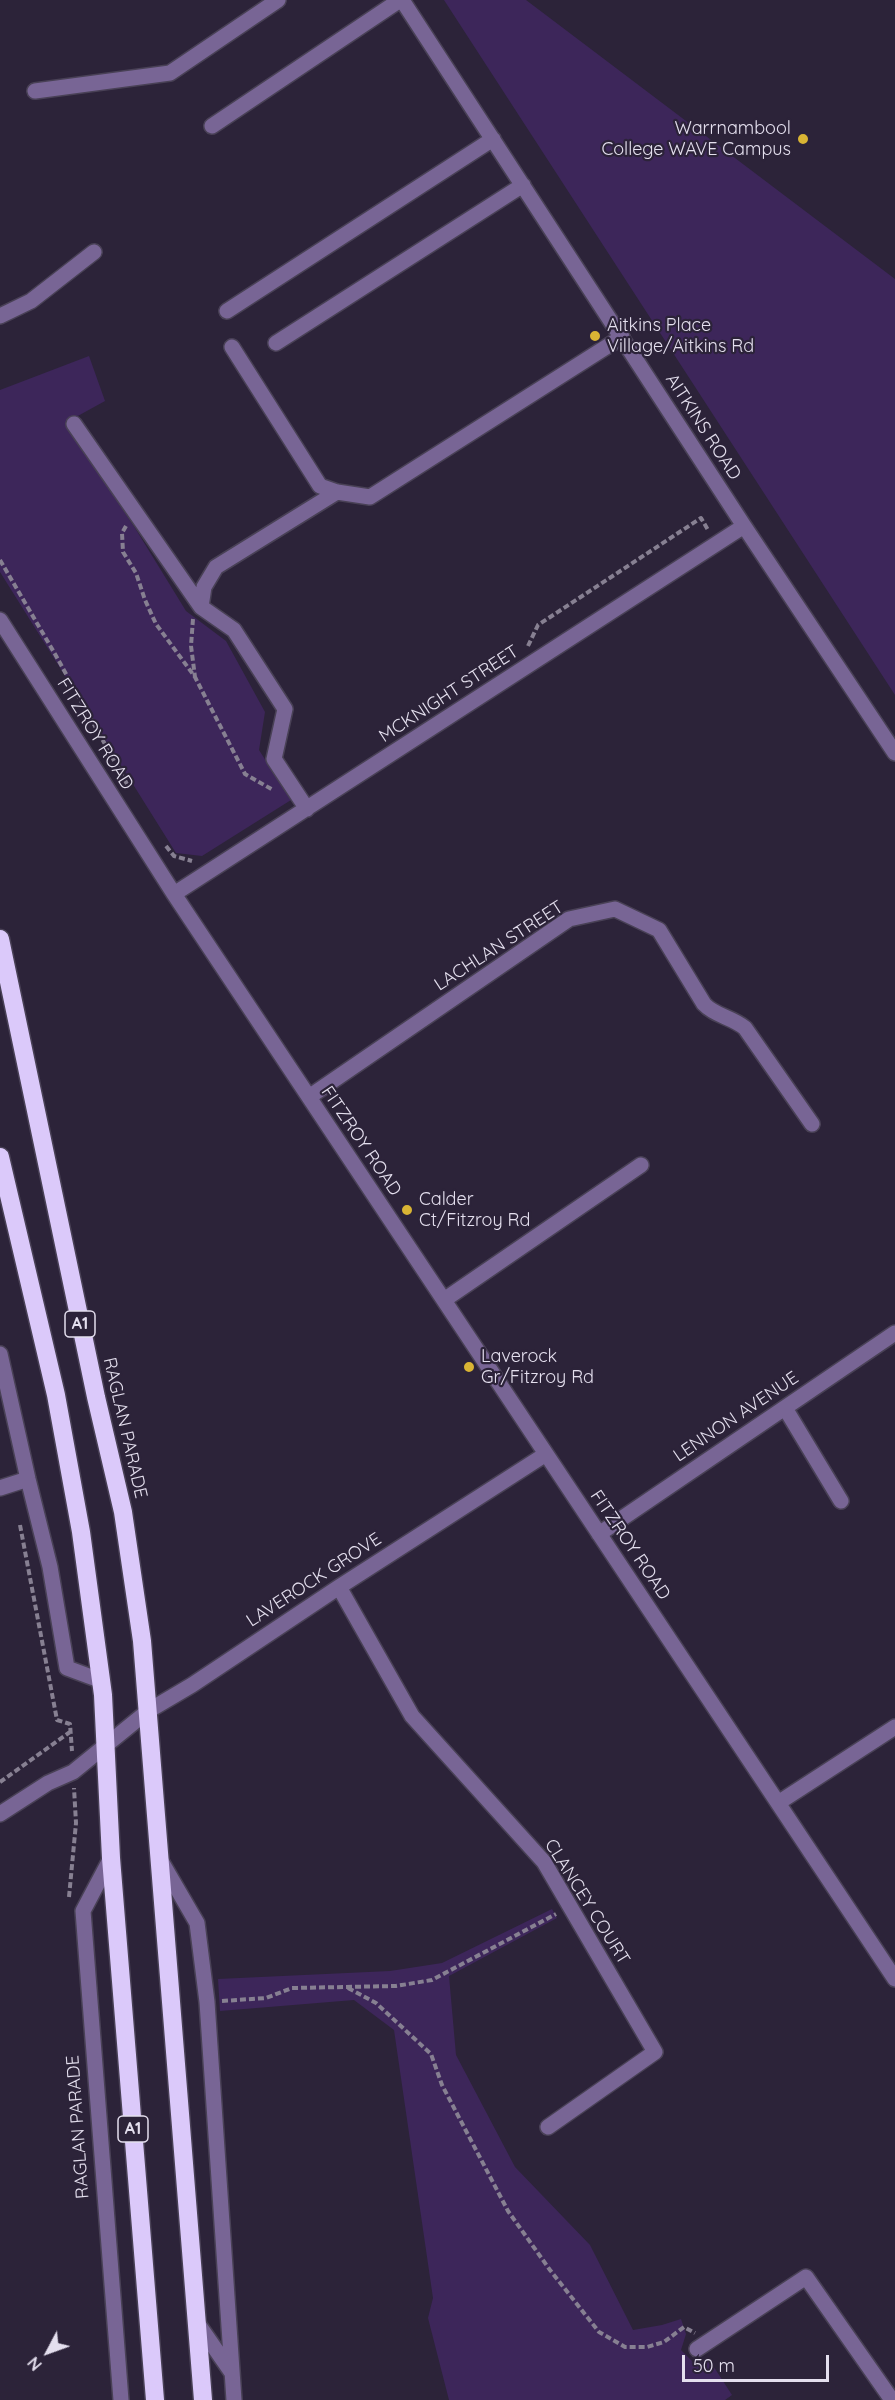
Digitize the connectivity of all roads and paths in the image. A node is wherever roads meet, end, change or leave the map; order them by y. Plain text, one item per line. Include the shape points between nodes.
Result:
1 (278, 0) edge
2 (401, 0) edge
3 (34, 91) dead end
4 (212, 126) dead end
5 (493, 139) junction
6 (523, 185) junction
7 (94, 252) dead end
8 (227, 311) dead end
9 (0, 316) edge
10 (622, 337) junction
11 (276, 343) dead end
12 (232, 347) dead end
13 (74, 424) dead end
14 (337, 492) junction
15 (134, 511) junction
16 (744, 526) junction
17 (717, 544) junction
18 (0, 561) edge
19 (201, 607) junction
20 (0, 620) edge
21 (526, 651) dead end
22 (195, 677) junction
23 (895, 753) edge
24 (132, 792) dead end
25 (298, 796) junction
26 (307, 809) junction
27 (160, 837) dead end
28 (193, 861) dead end
29 (174, 894) junction
30 (0, 939) edge
31 (309, 1096) junction
32 (812, 1124) dead end
33 (0, 1157) edge
34 (641, 1166) dead end
35 (444, 1300) junction
36 (895, 1334) edge
37 (0, 1354) edge
38 (785, 1408) junction
39 (546, 1454) junction
40 (28, 1479) junction
41 (0, 1488) edge
42 (841, 1501) dead end
43 (599, 1534) junction
44 (339, 1587) junction
45 (102, 1681) junction
46 (147, 1711) junction
47 (895, 1727) edge
48 (70, 1732) dead end
49 (106, 1744) junction
50 (0, 1782) edge
51 (778, 1803) junction
52 (0, 1814) edge
53 (111, 1858) junction
54 (161, 1861) junction
55 (570, 1906) junction
56 (895, 1979) edge
57 (348, 1988) junction
58 (207, 2002) junction
59 (548, 2127) dead end
60 (198, 2324) junction
61 (710, 2340) junction
62 (697, 2349) dead end
63 (232, 2373) junction
64 (121, 2400) edge
65 (155, 2400) edge
66 (203, 2400) edge
67 (234, 2400) edge
68 (892, 2400) edge

1 - 3 street via 170,73
2 - 4 street
2 - 5 street, AITKINS ROAD
5 - 6 street, AITKINS ROAD
5 - 8 street
6 - 10 street, AITKINS ROAD
6 - 11 street
7 - 9 street via 31,300
10 - 14 street via 370,497
10 - 16 street, AITKINS ROAD
12 - 14 street via 320,486
13 - 15 street
14 - 19 street via 216,567 204,587
15 - 19 street
15 - 22 path via 122,532 123,552 136,573 156,624
16 - 17 street, MCKNIGHT STREET
16 - 23 street, AITKINS ROAD
17 - 21 path via 701,518 538,625
17 - 26 street, MCKNIGHT STREET
18 - 24 path
19 - 22 path via 191,622
19 - 25 street via 234,630 285,709 274,759
20 - 29 street, FITZROY ROAD
22 - 25 path via 245,774 291,800
25 - 26 street
26 - 29 street, MCKNIGHT STREET
27 - 28 path via 174,856
29 - 31 street, FITZROY ROAD
30 - 46 highway, RAGLAN PARADE / A1 via 123,1512 142,1641
31 - 32 street, LACHLAN STREET via 569,919 615,909 659,930 695,993 709,1009 746,1028
31 - 35 street, FITZROY ROAD
33 - 45 highway, A1 via 56,1395
34 - 35 street
35 - 39 street, FITZROY ROAD
36 - 38 street, LENNON AVENUE
37 - 40 street
38 - 42 street
38 - 43 street, LENNON AVENUE
39 - 43 street, FITZROY ROAD
39 - 44 street, LAVEROCK GROVE
40 - 41 street
40 - 45 street via 50,1567 67,1668
43 - 51 street, FITZROY ROAD
44 - 46 street, LAVEROCK GROVE
44 - 55 street, CLANCEY COURT via 412,1716 544,1862
45 - 49 highway, A1
46 - 49 street, LAVEROCK GROVE
46 - 54 highway, RAGLAN PARADE / A1
47 - 51 street
48 - 50 path
49 - 52 street, LAVEROCK GROVE via 73,1772
49 - 53 highway, A1
51 - 56 street, FITZROY ROAD
53 - 64 street, RAGLAN PARADE via 83,1911
53 - 65 highway, A1
54 - 58 street, RAGLAN PARADE via 197,1923
54 - 60 highway, RAGLAN PARADE / A1
55 - 57 path via 432,1980
55 - 59 street, CLANCEY COURT via 655,2052
57 - 58 path via 291,1988 266,1998
57 - 61 path via 376,2003 431,2054 442,2085 508,2211 599,2332 625,2348 664,2342 684,2327
58 - 63 street, RAGLAN PARADE
60 - 63 street
60 - 66 highway, RAGLAN PARADE / A1
61 - 62 street
61 - 68 street via 806,2277
63 - 67 street, RAGLAN PARADE

